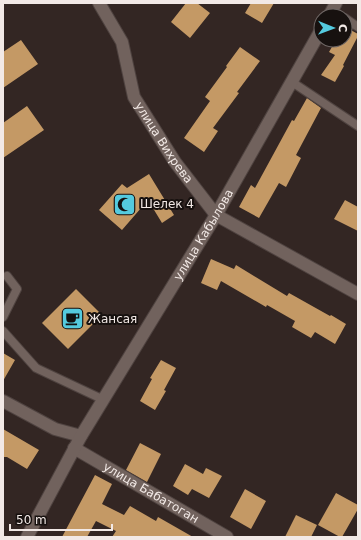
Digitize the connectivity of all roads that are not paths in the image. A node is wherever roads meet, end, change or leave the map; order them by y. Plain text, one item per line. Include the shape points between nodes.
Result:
1 (99, 3) edge
2 (313, 44) edge
3 (292, 82) junction
4 (358, 126) edge
5 (216, 215) junction
6 (7, 276) dead end
7 (358, 294) edge
8 (3, 317) edge
9 (3, 331) edge
10 (104, 400) junction
11 (3, 401) edge
12 (81, 436) junction
13 (74, 448) junction
14 (27, 537) edge
15 (227, 537) edge

1 - 5 street, улица Вихрева via 122,42 134,97 175,162
2 - 3 street, улица Кабылова
3 - 4 lane
3 - 5 street, улица Кабылова
5 - 7 street, улица Вихрева
5 - 10 street, улица Кабылова
6 - 8 lane via 17,288
9 - 10 lane via 36,368
10 - 12 street, улица Кабылова
11 - 12 street via 55,429
12 - 13 street, улица Кабылова
13 - 14 street, улица Кабылова
13 - 15 street, улица Бабатоган

